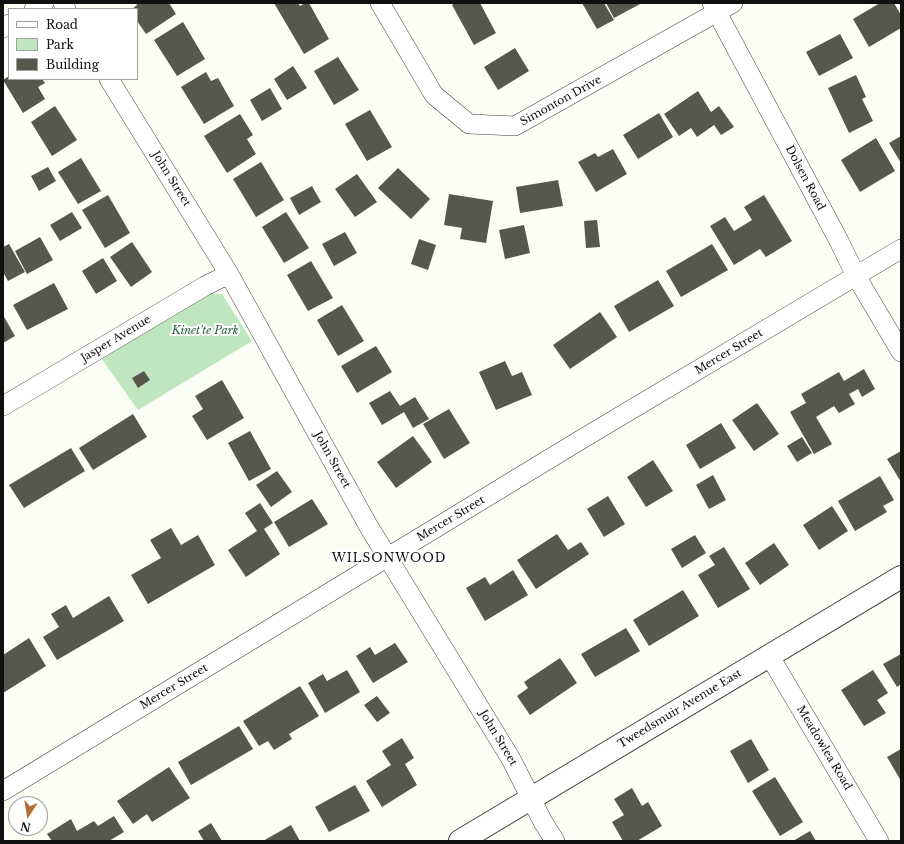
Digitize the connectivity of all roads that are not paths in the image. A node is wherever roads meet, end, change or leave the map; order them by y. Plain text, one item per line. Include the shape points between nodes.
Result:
1 (380, 3) edge
2 (720, 6) edge
3 (110, 80) edge
4 (901, 249) edge
5 (230, 274) junction
6 (856, 276) junction
7 (901, 352) edge
8 (3, 406) edge
9 (388, 557) junction
10 (901, 577) edge
11 (769, 655) junction
12 (3, 791) edge
13 (532, 798) junction
14 (460, 841) edge
15 (555, 841) edge
16 (879, 841) edge

1 - 2 street, Simonton Drive via 434,95 469,124 515,126
2 - 6 street, Dolsen Road
3 - 5 street, John Street
4 - 6 street, Mercer Street
5 - 8 street, Jasper Avenue via 205,286
5 - 9 street, John Street
6 - 7 street, Dolsen Road
6 - 9 street, Mercer Street
9 - 12 street, Mercer Street
9 - 13 street, John Street
10 - 11 street, Tweedsmuir Avenue East
11 - 13 street, Tweedsmuir Avenue East
11 - 16 street, Meadowlea Road
13 - 14 street, Tweedsmuir Avenue East
13 - 15 street, John Street

